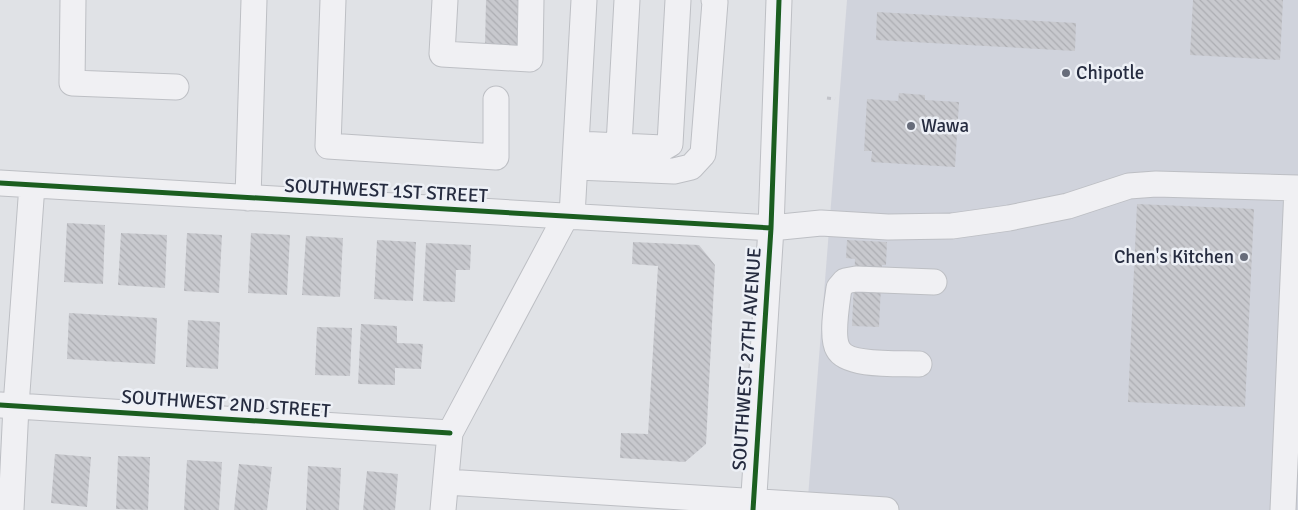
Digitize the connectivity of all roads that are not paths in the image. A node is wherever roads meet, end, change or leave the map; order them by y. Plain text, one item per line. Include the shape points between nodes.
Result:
1 (73, 0) edge
2 (254, 0) edge
3 (333, 0) edge
4 (445, 0) edge
5 (531, 0) edge
6 (584, 0) edge
7 (627, 0) edge
8 (678, 0) edge
9 (714, 0) edge
10 (779, 0) edge
11 (176, 87) dead end
12 (496, 99) dead end
13 (619, 145) junction
14 (576, 155) junction
15 (0, 183) edge
16 (32, 185) junction
17 (1298, 188) edge
18 (248, 198) junction
19 (569, 216) junction
20 (771, 228) junction
21 (934, 282) dead end
22 (919, 364) dead end
23 (8, 405) edge
24 (450, 433) junction
25 (446, 482) junction
26 (606, 501) edge
27 (753, 505) edge
28 (11, 510) edge
29 (443, 510) edge
30 (886, 510) edge
31 (1283, 510) edge

1 - 11 street via 72,83
2 - 18 street
3 - 12 street via 328,146 496,157
4 - 5 street via 442,54 530,59
6 - 14 street
7 - 13 street
8 - 13 street via 670,144 663,148
9 - 14 street via 703,154 691,167 674,171
10 - 20 street, SOUTHWEST 27TH AVENUE
13 - 14 street
14 - 19 street
15 - 16 street, SOUTHWEST 1ST STREET
16 - 18 street, SOUTHWEST 1ST STREET
16 - 23 street
17 - 20 street, SOUTHWEST 1ST STREET via 1138,185 1068,206 952,226 821,223
17 - 31 street
18 - 19 street, SOUTHWEST 1ST STREET
19 - 20 street, SOUTHWEST 1ST STREET
19 - 24 street
20 - 27 street, SOUTHWEST 27TH AVENUE
21 - 22 street via 856,279 845,281 839,288 835,338 838,350 845,357 855,361
23 - 24 street, SOUTHWEST 2ND STREET
23 - 28 street
24 - 25 street
25 - 26 street
25 - 29 street
26 - 27 street
27 - 30 street

